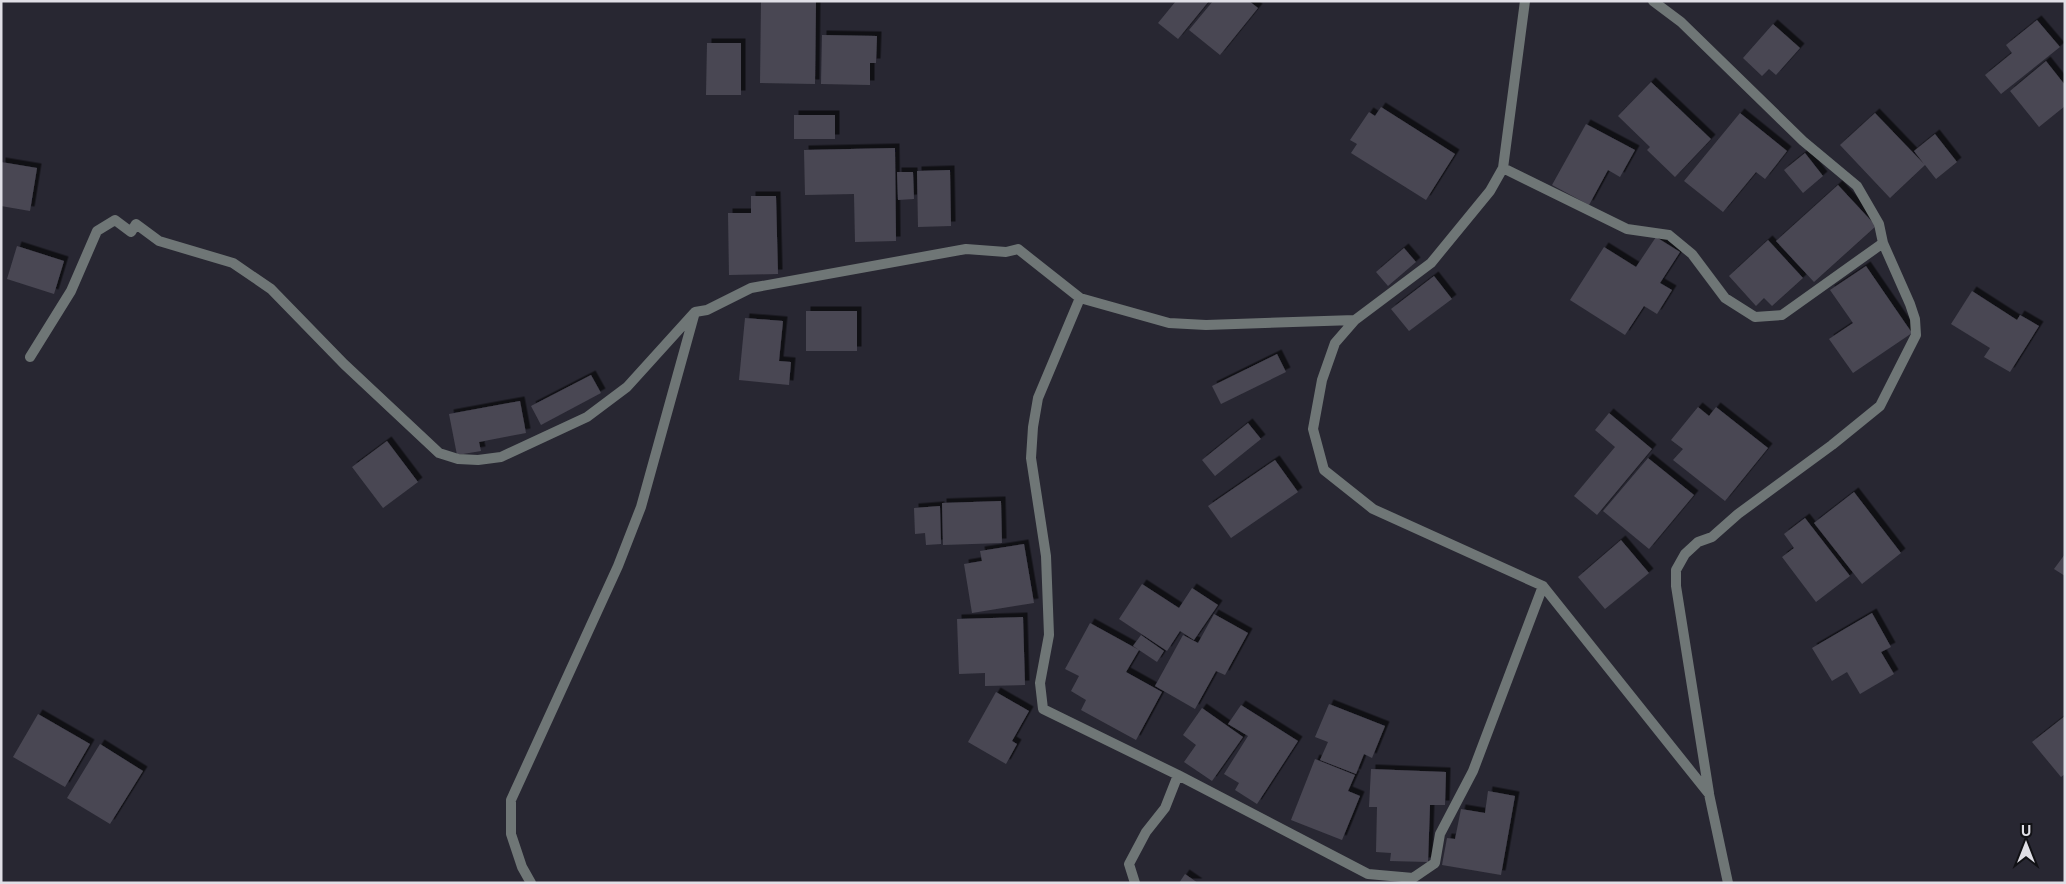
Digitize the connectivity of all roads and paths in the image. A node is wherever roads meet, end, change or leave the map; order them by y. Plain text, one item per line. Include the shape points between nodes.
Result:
1 (1525, 1) edge
2 (1654, 1) edge
3 (1503, 168) junction
4 (1883, 243) junction
5 (1080, 298) junction
6 (695, 312) junction
7 (1355, 320) junction
8 (30, 357) dead end
9 (1543, 586) junction
10 (1178, 775) junction
11 (1709, 794) junction
12 (531, 883) edge
13 (1135, 883) edge
14 (1728, 883) edge

1 - 3 street
2 - 4 street via 1681,22 1802,141 1857,186 1879,224
3 - 4 street via 1627,229 1669,235 1692,254 1724,298 1755,316 1782,315
3 - 7 street via 1490,191 1432,263
4 - 11 street via 1910,304 1916,335 1880,406 1712,537 1698,542 1685,554 1676,570
5 - 6 street via 1018,249 1006,252 966,249 751,288 707,310
5 - 7 street via 1169,324
5 - 10 street via 1038,398 1032,426 1032,458 1046,556 1049,635 1040,683 1043,709
6 - 8 street via 627,387 587,417 501,457 478,460 458,459 440,453 344,364 271,289 233,263 159,241 136,224 131,232 115,220 98,231 71,291
6 - 12 street via 641,507 618,566 512,800 512,834 522,867
7 - 9 street via 1335,343 1322,380 1313,429 1324,470 1373,509
9 - 10 street via 1473,771 1440,834 1435,863 1413,878 1368,874
9 - 11 street
10 - 13 street via 1165,808 1146,832 1129,864
11 - 14 street

